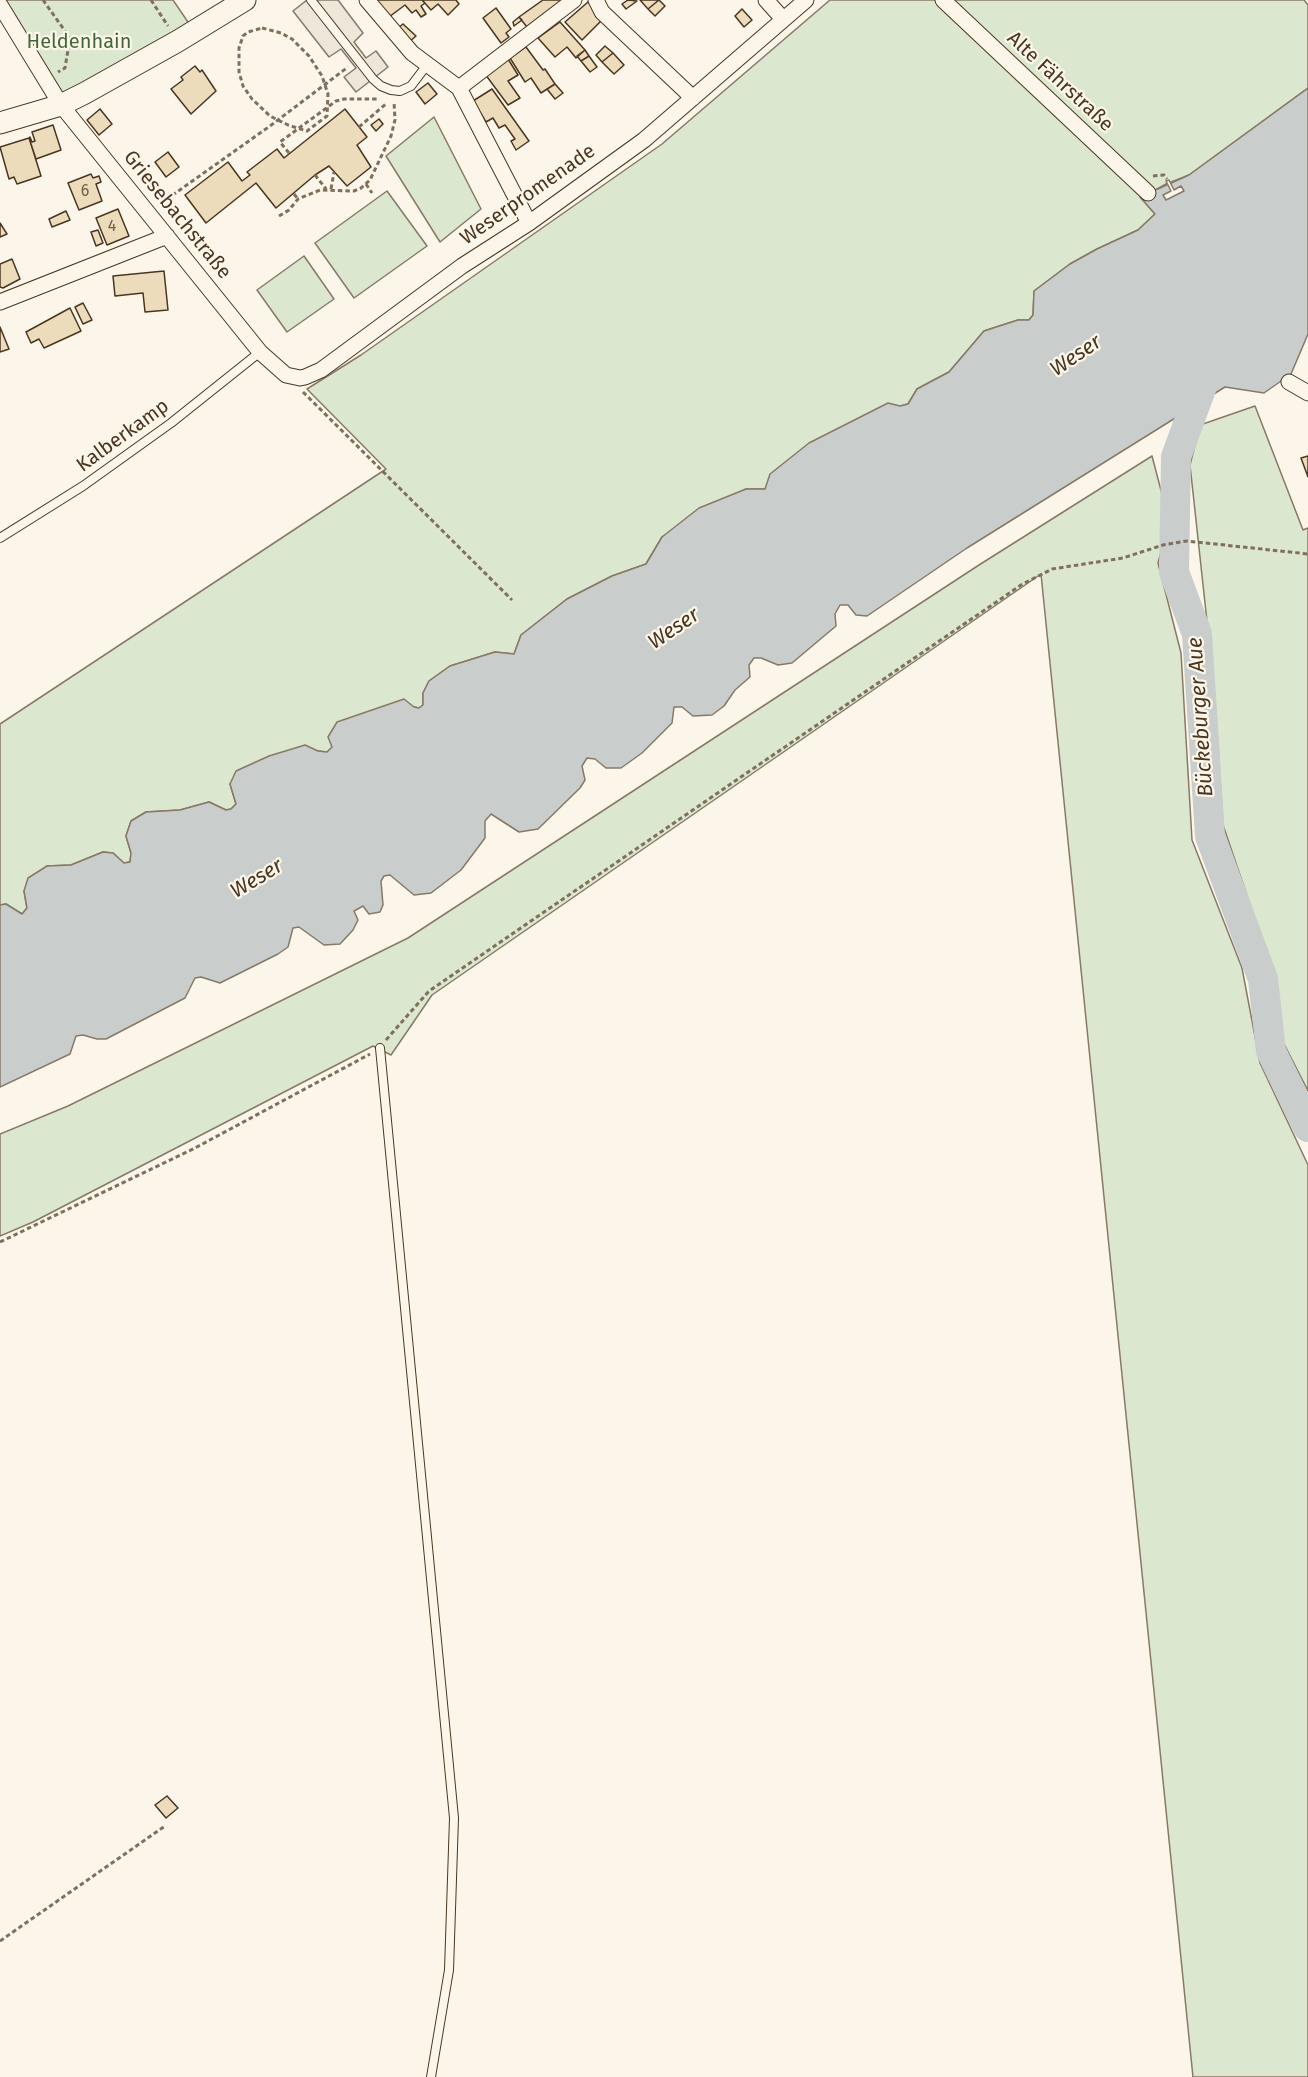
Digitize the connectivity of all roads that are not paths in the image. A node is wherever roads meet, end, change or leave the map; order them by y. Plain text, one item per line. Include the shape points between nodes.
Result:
1 (245, 0) edge
2 (310, 0) edge
3 (367, 0) edge
4 (574, 0) edge
5 (596, 0) edge
6 (766, 0) edge
7 (806, 0) edge
8 (943, 0) edge
9 (0, 5) edge
10 (783, 19) junction
11 (427, 64) junction
12 (459, 88) junction
13 (693, 98) junction
14 (61, 105) junction
15 (0, 123) edge
16 (1148, 193) dead end
17 (528, 223) junction
18 (167, 236) junction
19 (0, 302) edge
20 (260, 352) junction
21 (1289, 382) dead end
22 (1308, 393) edge
23 (0, 538) edge
24 (380, 1048) road end
25 (431, 2077) edge

1 - 14 street
2 - 11 lane via 381,86 400,91 411,86
3 - 11 street via 412,53
4 - 12 street
5 - 13 street via 602,12
6 - 10 street
7 - 10 street, Weserpromenade
8 - 16 street, Alte Fährstraße
9 - 14 street, Griesebachstraße
10 - 13 street, Weserpromenade
11 - 12 street
12 - 17 street
13 - 17 street, Weserpromenade via 644,140
14 - 15 street
14 - 18 street, Griesebachstraße
17 - 20 street, Weserpromenade via 305,378 286,375
18 - 19 street
18 - 20 street, Griesebachstraße
20 - 23 lane, Kalberkamp via 93,479
21 - 22 street
24 - 25 lane via 454,1818 449,1970

